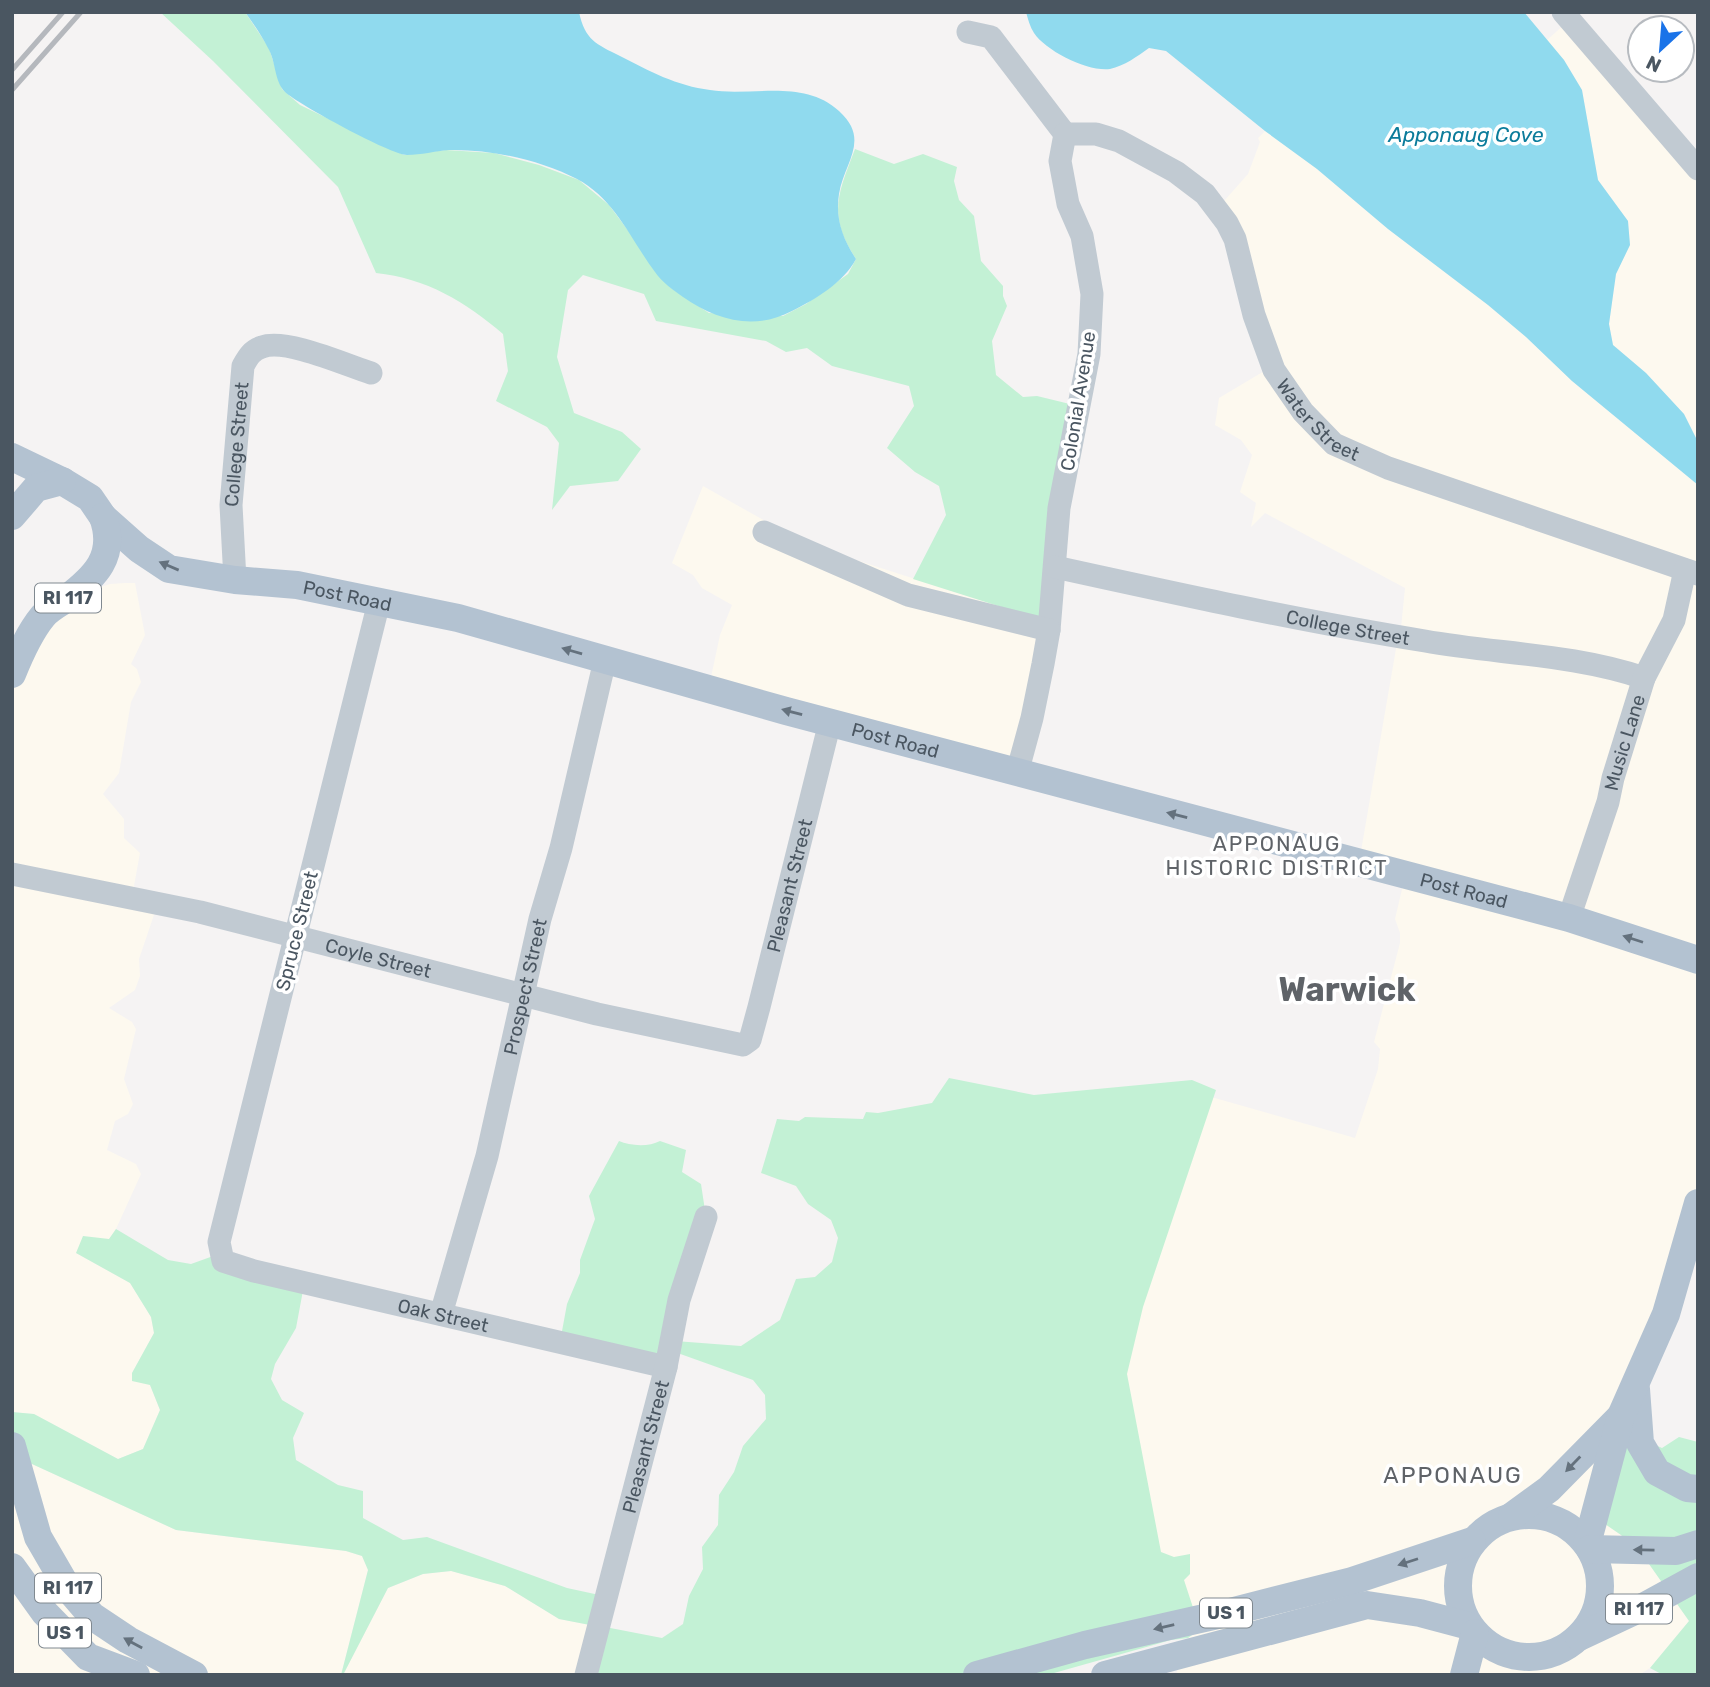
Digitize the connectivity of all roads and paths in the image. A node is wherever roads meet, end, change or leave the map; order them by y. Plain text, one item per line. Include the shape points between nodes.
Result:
1 (1563, 12) edge
2 (968, 32) dead end
3 (1065, 134) junction
4 (1698, 169) edge
5 (371, 373) dead end
6 (12, 457) edge
7 (62, 481) junction
8 (12, 516) edge
9 (103, 517) junction
10 (764, 532) dead end
11 (1055, 567) junction
12 (1692, 572) edge
13 (235, 580) junction
14 (379, 602) junction
15 (1049, 630) junction
16 (605, 660) junction
17 (12, 674) edge
18 (1644, 678) junction
19 (830, 722) junction
20 (1017, 773) junction
21 (12, 874) edge
22 (1569, 918) junction
23 (296, 937) junction
24 (1698, 960) edge
25 (523, 994) junction
26 (743, 1045) joint
27 (1698, 1203) edge
28 (706, 1217) dead end
29 (223, 1261) joint
30 (442, 1314) junction
31 (666, 1367) junction
32 (1636, 1386) junction
33 (1621, 1416) junction
34 (12, 1446) edge
35 (1698, 1489) edge
36 (1512, 1516) junction
37 (1472, 1541) junction
38 (1698, 1544) edge
39 (1589, 1546) junction
40 (12, 1567) edge
41 (1698, 1577) edge
42 (1472, 1629) junction
43 (1579, 1637) junction
44 (1550, 1654) junction
45 (1161, 1667) edge
46 (136, 1675) edge
47 (194, 1675) edge
48 (586, 1675) edge
49 (977, 1675) edge
50 (1105, 1675) edge
51 (1464, 1675) edge
52 (1531, 1675) edge

1 - 4 street
2 - 3 street via 991,37
3 - 11 street, Colonial Avenue via 1060,161 1068,204 1084,245 1091,313 1089,354 1059,508
3 - 12 street, Water Street via 1096,134 1119,141 1176,172 1205,194 1235,239 1274,370 1303,412 1334,444 1388,468
5 - 13 street, College Street via 279,344 250,353 241,378 231,505
6 - 7 main road, Post Road
7 - 8 main road via 36,488
7 - 9 main road, Post Road via 89,498
13 -> 9 main road, Post Road via 169,569
9 - 17 main road, RI 117 via 109,533 103,564 78,591 44,615
10 - 15 street via 908,595
11 - 15 street, Colonial Avenue
11 - 18 street, College Street via 1362,631 1578,661
12 - 18 street, Music Lane
13 - 14 main road, Post Road via 297,585
16 -> 14 main road, Post Road via 458,618
14 - 23 street, Spruce Street
15 - 20 street, Colonial Avenue
19 -> 16 main road, Post Road
16 - 25 street, Prospect Street
18 - 22 street, Music Lane
19 - 20 main road, Post Road
19 - 26 street, Pleasant Street via 759,1007 750,1040
22 -> 20 main road, Post Road
21 - 23 street, Coyle Street via 200,912
24 -> 22 main road, Post Road
23 - 25 street, Coyle Street
23 - 29 street, Spruce Street via 219,1241
25 - 26 street, Coyle Street
25 - 30 street, Prospect Street via 487,1156
27 - 32 main road, US 1 via 1666,1314
28 - 31 street, Pleasant Street via 679,1300
29 - 30 street, Oak Street
30 - 31 street, Oak Street
31 - 48 street, Pleasant Street
32 - 33 main road, US 1
32 - 35 main road via 1640,1443 1657,1472
33 -> 36 main road, US 1 via 1549,1489
33 - 39 main road, US 1
47 -> 34 main road, RI 117 via 92,1616 68,1587 38,1537
36 - 37 main road, US 1 via 1490,1525
36 - 39 main road via 1540,1515 1567,1525
37 - 42 main road via 1459,1568 1458,1598
37 -> 49 main road, US 1 via 1352,1581
38 -> 39 main road via 1676,1550
39 - 43 main road, US 1 via 1599,1571 1600,1595 1593,1618
40 - 46 main road, US 1 via 45,1613 88,1657
41 - 43 main road, RI 117
42 - 44 main road, US 1 via 1490,1646 1509,1655
42 - 45 main road, US 1 via 1420,1613 1367,1605
42 - 51 main road
43 - 44 main road, US 1
44 - 52 main road
45 - 50 main road, US 1

